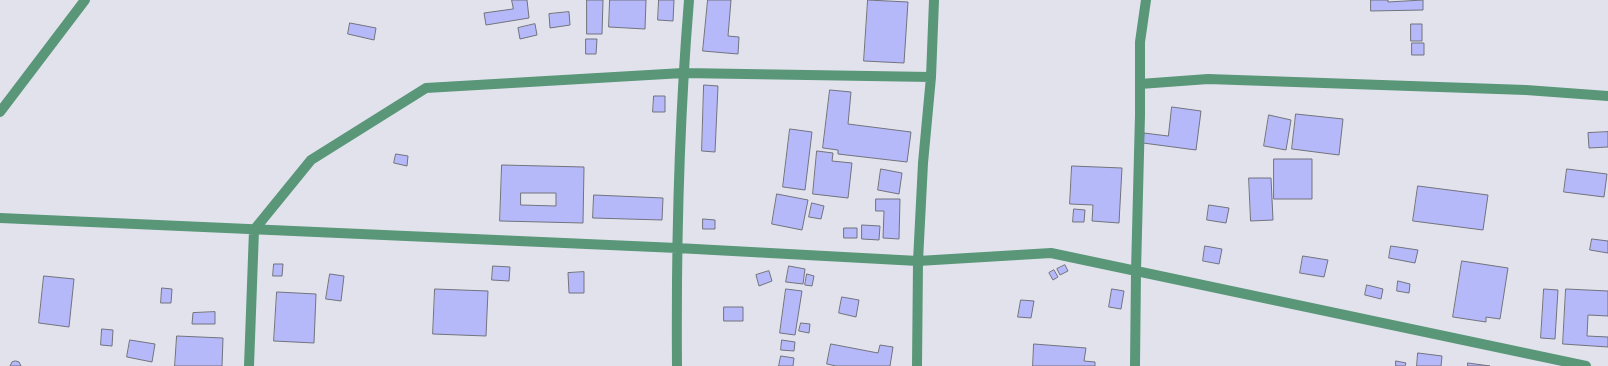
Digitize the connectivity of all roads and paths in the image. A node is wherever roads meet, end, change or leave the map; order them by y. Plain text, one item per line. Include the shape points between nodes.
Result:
1 (689, 0) edge
2 (934, 0) edge
3 (1146, 0) edge
4 (80, 3) edge
5 (683, 73) junction
6 (931, 77) junction
7 (1140, 84) junction
8 (1608, 96) edge
9 (0, 112) edge
10 (0, 218) edge
11 (254, 230) junction
12 (677, 248) junction
13 (918, 261) junction
14 (1136, 271) junction
15 (249, 366) edge
16 (677, 366) edge
17 (917, 366) edge
18 (1135, 366) edge
19 (1586, 366) edge

1 - 5 street
2 - 6 street
3 - 7 street via 1140,42
4 - 9 street
5 - 6 street
5 - 11 street via 426,88 311,160
5 - 12 street
6 - 13 street
7 - 8 street via 1208,79 1518,90
7 - 14 street
10 - 11 street
11 - 12 street
11 - 15 street
12 - 13 street
12 - 16 street
13 - 14 street via 1051,253
13 - 17 street
14 - 18 street
14 - 19 street

